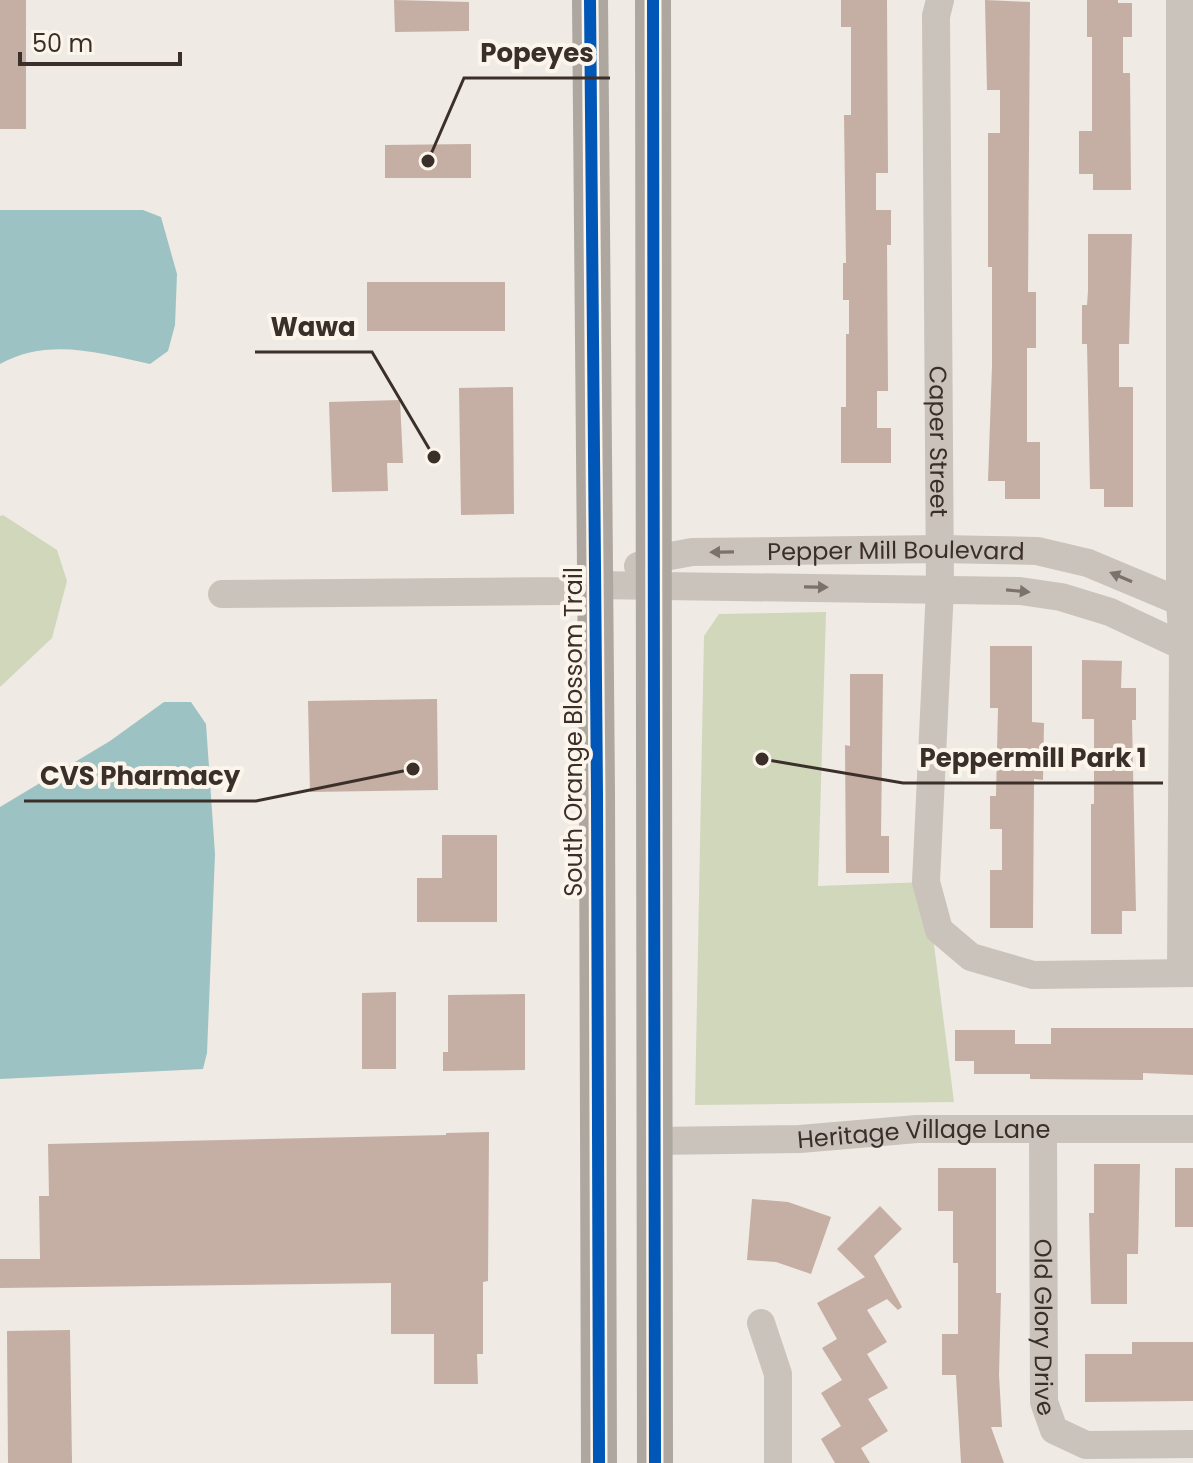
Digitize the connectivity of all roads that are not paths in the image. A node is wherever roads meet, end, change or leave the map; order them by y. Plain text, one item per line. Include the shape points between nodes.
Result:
1 (590, 0) edge
2 (653, 0) edge
3 (940, 0) edge
4 (1180, 0) edge
5 (1187, 180) edge
6 (940, 549) junction
7 (654, 573) junction
8 (594, 585) junction
9 (940, 588) junction
10 (222, 594) dead end
11 (1187, 605) edge
12 (1188, 649) edge
13 (1187, 973) edge
14 (1043, 1129) junction
15 (1193, 1129) edge
16 (654, 1141) junction
17 (761, 1323) dead end
18 (599, 1394) junction
19 (1193, 1444) edge
20 (655, 1460) edge
21 (599, 1463) edge
22 (778, 1463) edge

1 - 8 main road, South Orange Blossom Trail
2 - 7 main road
3 - 6 street, Caper Street
4 - 5 street
5 - 11 street
6 -> 7 street, Pepper Mill Boulevard via 692,552
6 - 9 street, Caper Street
11 -> 6 street, Pepper Mill Boulevard via 1088,563 1037,551
7 - 8 street, Pepper Mill Boulevard
7 -> 9 street, Pepper Mill Boulevard
7 - 16 main road
8 - 10 street, Pepper Mill Boulevard via 560,591
8 - 18 main road, South Orange Blossom Trail
9 -> 12 street, Pepper Mill Boulevard via 1061,597 1110,612
9 - 13 street, Caper Street via 926,882 939,930 971,957 1033,975
11 - 12 street
12 - 13 street
14 - 15 street, Heritage Village Lane
14 - 16 street, Heritage Village Lane
14 - 19 street, Old Glory Drive via 1044,1402 1054,1430 1086,1445
16 - 20 main road
17 - 22 street via 778,1374
18 - 20 main road via 620,1431
18 - 21 main road, South Orange Blossom Trail

